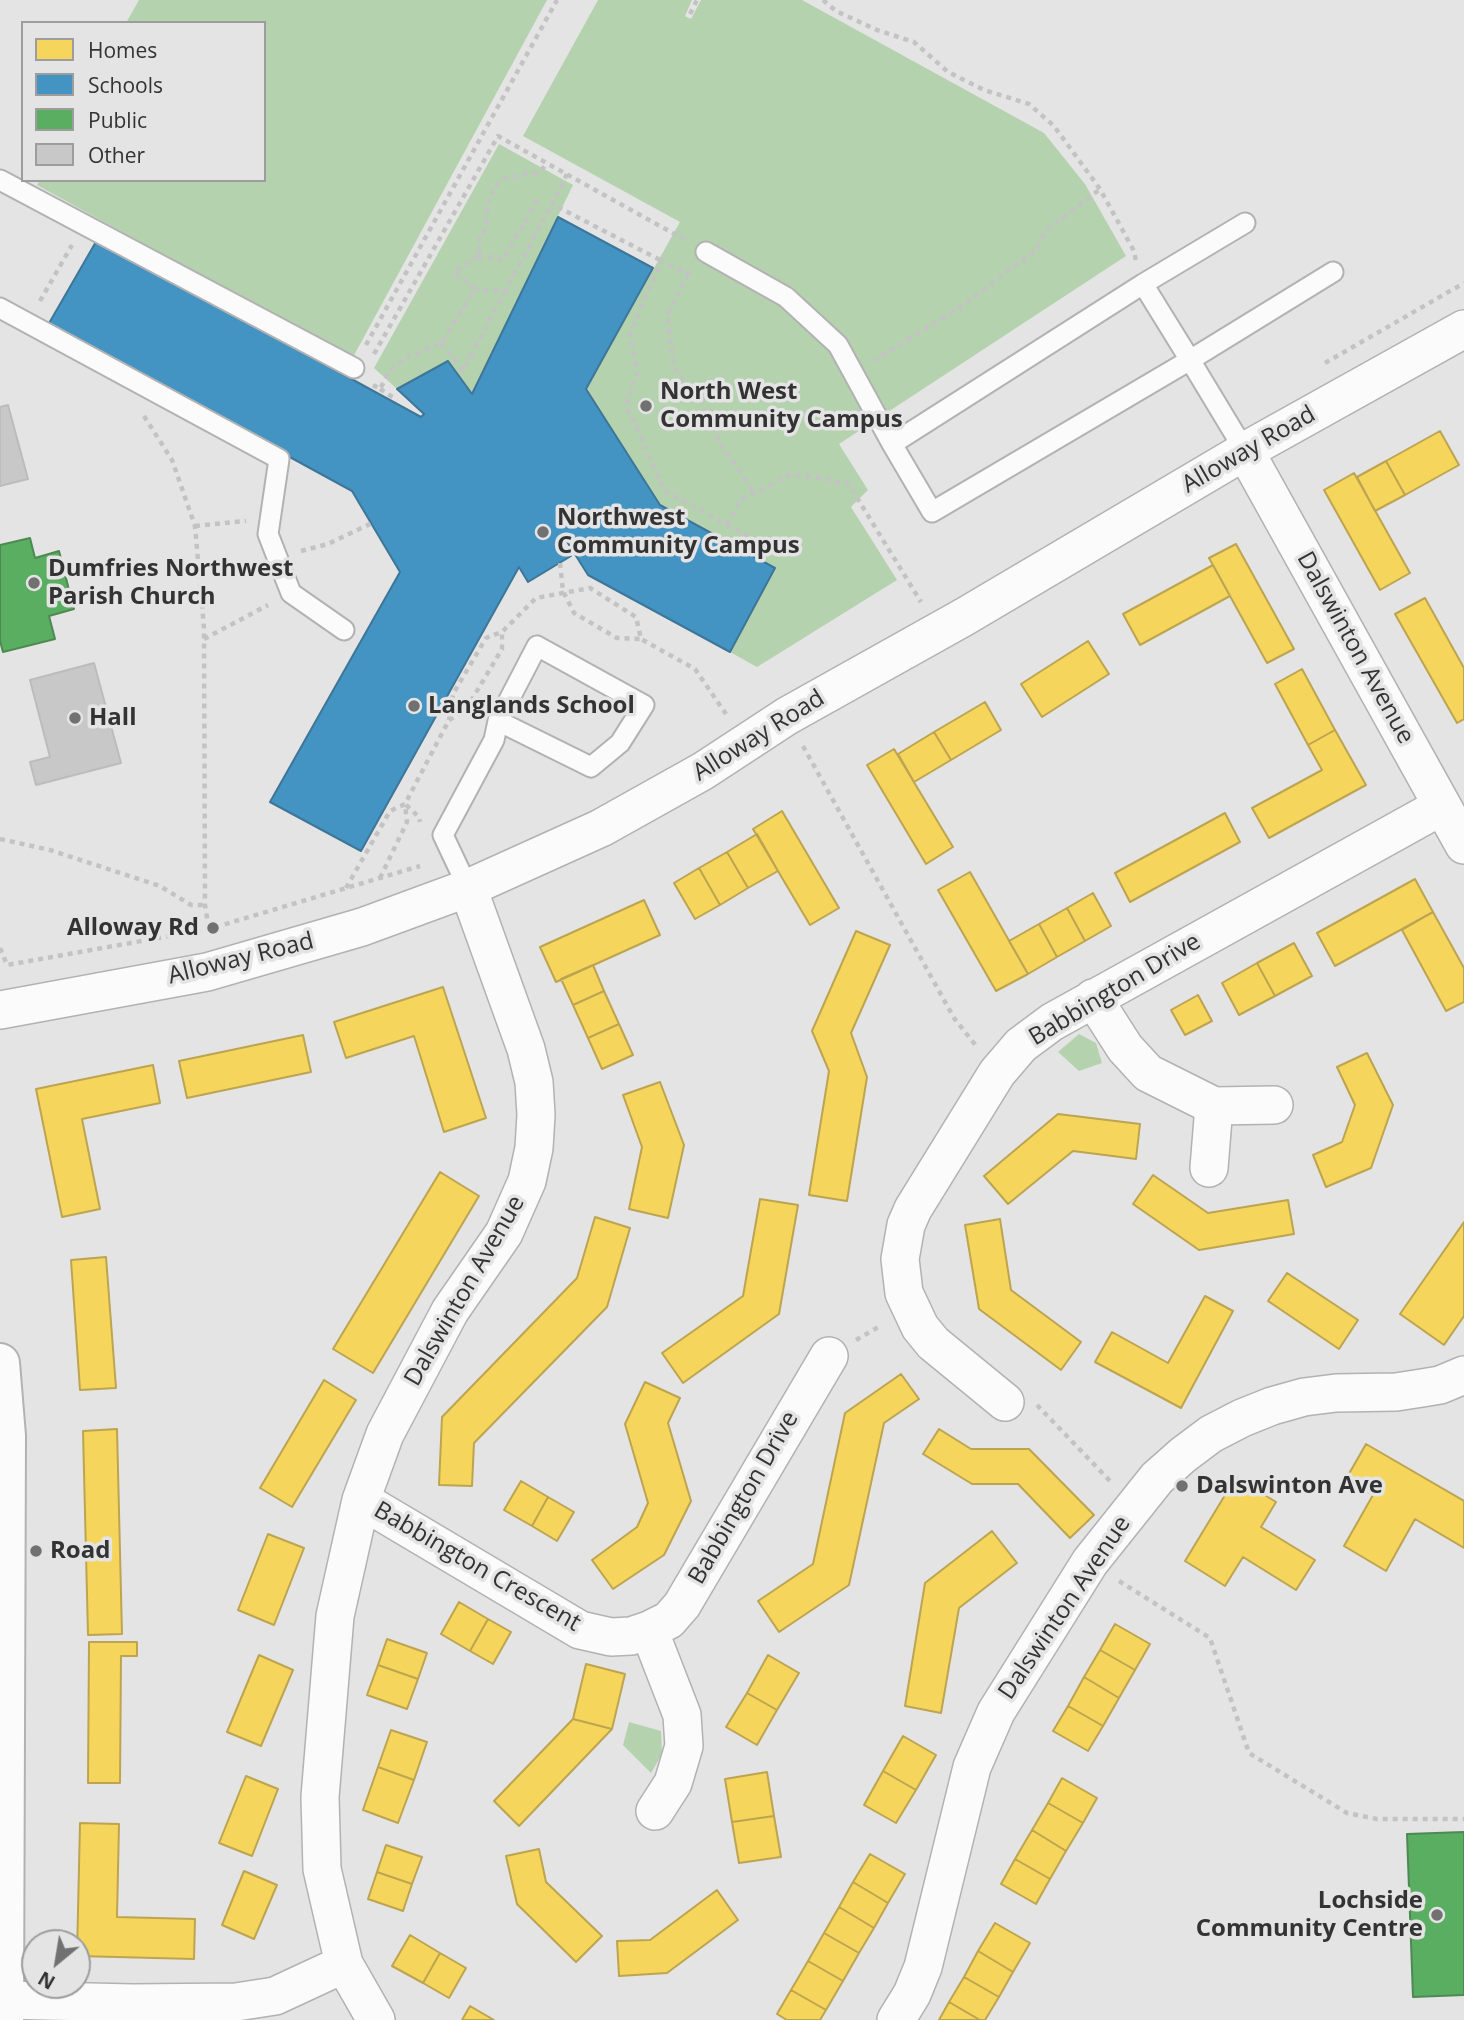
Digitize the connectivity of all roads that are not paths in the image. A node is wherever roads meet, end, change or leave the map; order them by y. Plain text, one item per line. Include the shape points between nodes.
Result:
1 (0, 180) edge
2 (1245, 223) dead end
3 (706, 252) road end
4 (1334, 272) dead end
5 (1143, 284) junction
6 (0, 308) edge
7 (1464, 329) edge
8 (1190, 360) junction
9 (359, 370) road end
10 (892, 444) junction
11 (1245, 451) junction
12 (344, 630) dead end
13 (498, 721) junction
14 (1442, 806) junction
15 (1464, 845) edge
16 (468, 888) junction
17 (1093, 998) junction
18 (0, 1010) edge
19 (1274, 1105) dead end
20 (1214, 1106) junction
21 (1209, 1168) dead end
22 (829, 1356) road end
23 (0, 1363) edge
24 (1456, 1388) edge
25 (1006, 1402) road end
26 (361, 1500) junction
27 (649, 1630) junction
28 (2, 1726) edge
29 (655, 1811) dead end
30 (344, 1964) junction
31 (4, 2010) edge
32 (376, 2020) edge
33 (896, 2020) edge

1 - 9 lane
2 - 5 lane
3 - 10 lane via 786,297 838,345
4 - 8 lane
5 - 8 lane
5 - 10 lane
6 - 12 lane via 279,459 268,534 290,593
7 - 11 street, Alloway Road
8 - 10 lane via 932,512
8 - 11 lane
11 - 14 street, Dalswinton Avenue
11 - 16 street, Alloway Road via 787,716 703,771 601,828
13 - 13 lane via 537,646 644,705 620,743 591,767
13 - 16 lane via 494,740 443,835
14 - 15 street, Dalswinton Avenue
14 - 17 street, Babbington Drive
16 - 18 street, Alloway Road via 362,927 217,969
16 - 26 street, Dalswinton Avenue via 526,1049 534,1082 534,1148 517,1207 416,1371 385,1434
17 - 20 street via 1125,1048 1148,1073
17 - 25 street, Babbington Drive via 1021,1045 997,1073 906,1225 901,1276 920,1327 933,1343
19 - 20 street
20 - 21 street
22 - 27 street, Babbington Drive via 682,1605 668,1620
23 - 28 street via 6,1436
24 - 33 street, Dalswinton Avenue via 1336,1393 1272,1406 1211,1434 1157,1478 1090,1562 996,1712 972,1767 923,1967
26 - 27 street, Babbington Crescent via 580,1630 611,1637
26 - 30 street, Dalswinton Avenue via 335,1616 320,1797 322,1869
27 - 29 street via 682,1715 684,1746 673,1783
28 - 31 street
30 - 31 street via 275,1996 236,2002
30 - 32 street, Dalswinton Avenue

